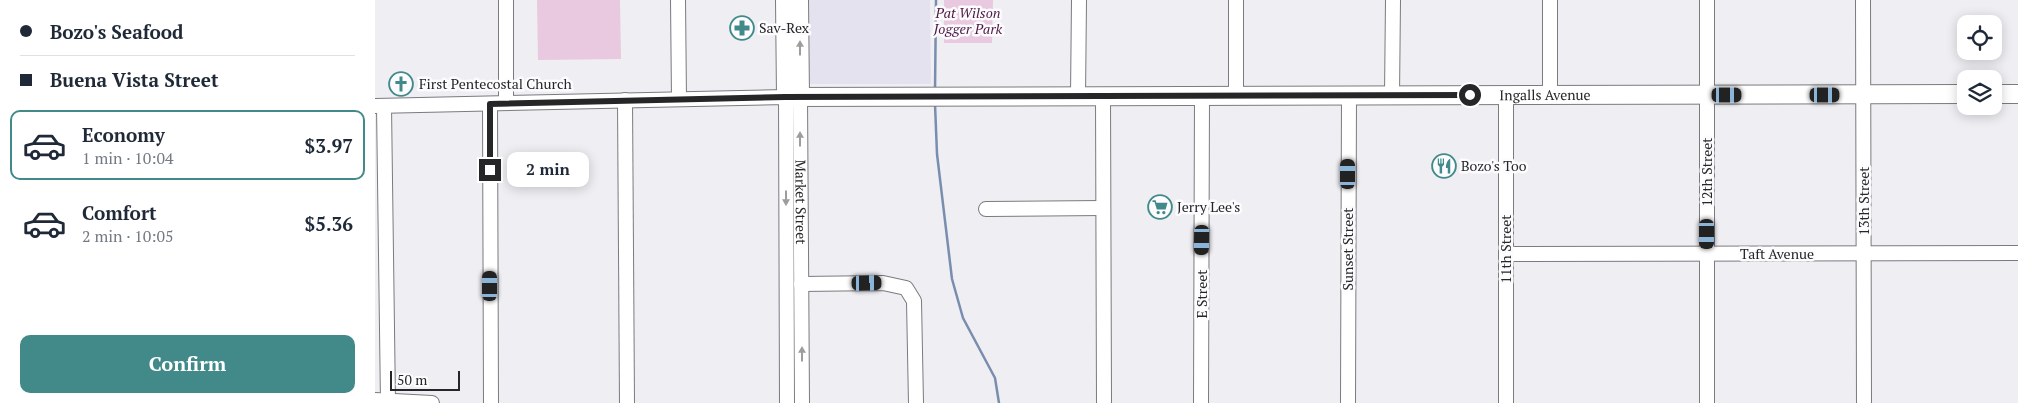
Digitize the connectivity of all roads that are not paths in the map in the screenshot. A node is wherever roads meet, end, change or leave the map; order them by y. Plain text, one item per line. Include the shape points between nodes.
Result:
1 (506, 0) edge
2 (679, 0) edge
3 (785, 0) edge
4 (799, 0) edge
5 (1079, 0) edge
6 (1236, 0) edge
7 (1393, 0) edge
8 (1550, 0) edge
9 (1707, 0) edge
10 (1863, 0) edge
11 (1957, 94) edge
12 (2002, 94) edge
13 (2018, 94) edge
14 (1507, 95) junction
15 (1550, 95) junction
16 (1707, 95) junction
17 (1864, 95) junction
18 (1077, 96) junction
19 (1103, 96) junction
20 (1203, 96) junction
21 (1236, 96) junction
22 (1349, 96) junction
23 (1392, 96) junction
24 (793, 97) junction
25 (679, 99) junction
26 (625, 100) junction
27 (506, 103) junction
28 (490, 104) junction
29 (379, 106) edge
30 (986, 208) dead end
31 (1103, 208) junction
32 (2018, 253) edge
33 (1505, 254) junction
34 (1707, 254) junction
35 (1863, 254) junction
36 (801, 284) junction
37 (384, 401) edge
38 (432, 403) edge
39 (491, 403) edge
40 (627, 403) edge
41 (787, 403) edge
42 (802, 403) edge
43 (916, 403) edge
44 (1103, 403) edge
45 (1201, 403) edge
46 (1348, 403) edge
47 (1505, 403) edge
48 (1707, 403) edge
49 (1863, 403) edge

1 - 27 street
2 - 25 street
3 - 24 main road, Market Street
24 -> 4 main road, Market Street
5 - 18 street
6 - 21 street
7 - 23 street
8 - 15 street
9 - 16 street, 12th Street
10 - 17 street, 13th Street
11 - 17 main road, Ingalls Avenue
12 - 13 main road
14 - 15 main road, Ingalls Avenue
14 - 23 main road, Ingalls Avenue
14 - 33 street, 11th Street
15 - 16 main road, Ingalls Avenue
16 - 17 main road, Ingalls Avenue
16 - 34 street, 12th Street
17 - 35 street, 13th Street
18 - 19 main road, Ingalls Avenue
18 - 24 main road, Ingalls Avenue
19 - 20 main road, Ingalls Avenue
19 - 31 street
20 - 21 main road, Ingalls Avenue
20 - 45 street, E Street
21 - 22 main road, Ingalls Avenue
22 - 23 main road, Ingalls Avenue
22 - 46 street, Sunset Street
24 - 25 street, Ingalls Avenue
36 -> 24 street, Market Street
24 -> 41 street, Market Street
25 - 26 street, Ingalls Avenue
26 - 27 street, Ingalls Avenue
26 - 40 street
27 - 28 street, Ingalls Avenue
28 - 29 street, Ingalls Avenue
28 - 39 street
29 - 37 street
30 - 31 street
31 - 44 street
32 - 35 street, Taft Avenue
33 - 34 street, Taft Avenue
33 - 47 street, 11th Street
34 - 35 street, Taft Avenue
34 - 48 street, 12th Street
35 - 49 street, 13th Street
42 -> 36 street, Market Street
36 - 43 street via 883,283 906,288 914,301
37 - 38 street

